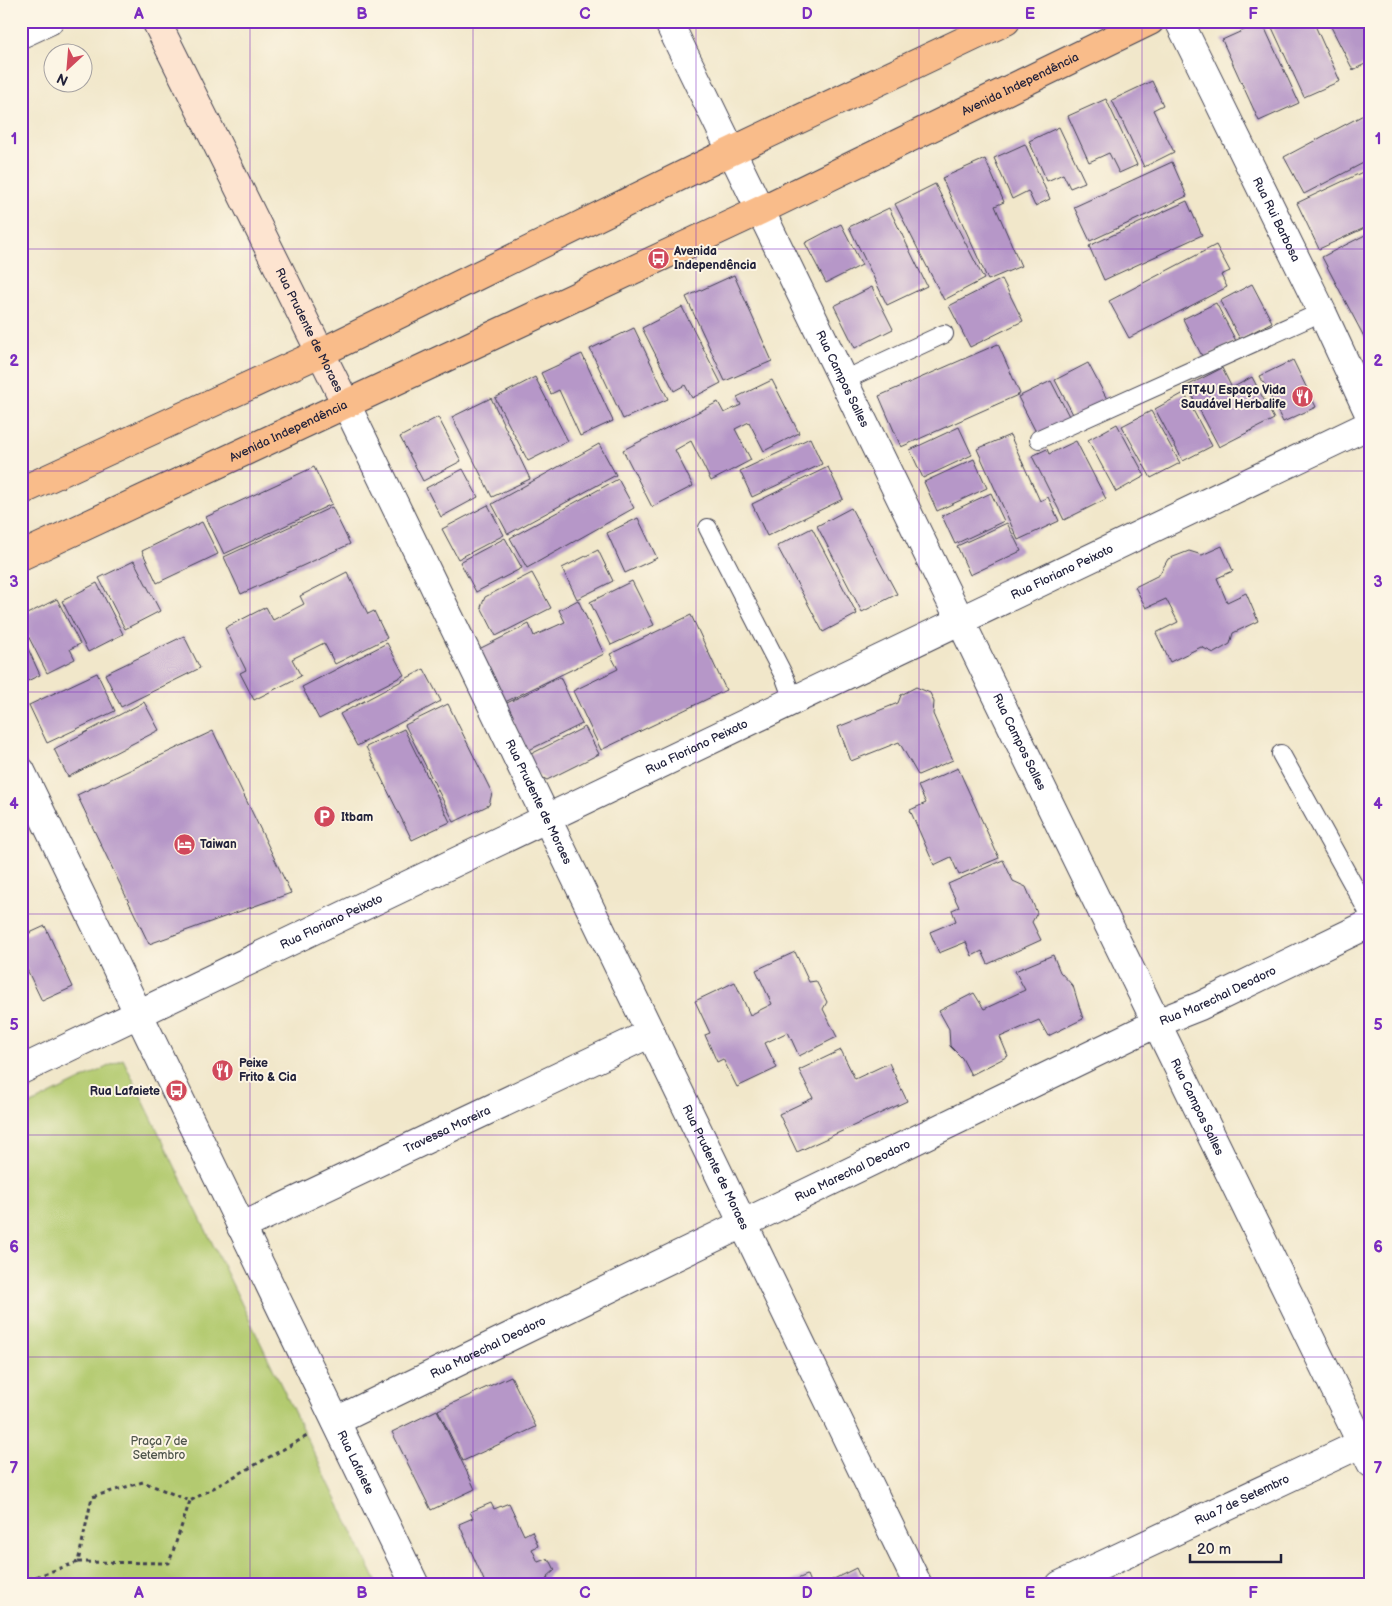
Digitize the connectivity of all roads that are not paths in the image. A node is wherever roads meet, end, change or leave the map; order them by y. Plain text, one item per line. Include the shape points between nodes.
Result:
1 (49, 21) edge
2 (156, 21) edge
3 (668, 21) edge
4 (1006, 21) edge
5 (1150, 21) edge
6 (1179, 21) edge
7 (21, 34) edge
8 (731, 152) junction
9 (759, 210) junction
10 (1322, 312) junction
11 (944, 334) dead end
12 (322, 352) junction
13 (842, 381) junction
14 (346, 404) junction
15 (1371, 418) edge
16 (1371, 424) edge
17 (1039, 439) dead end
18 (21, 491) edge
19 (708, 528) dead end
20 (21, 556) edge
21 (959, 620) junction
22 (793, 700) junction
23 (1281, 754) dead end
24 (21, 771) edge
25 (547, 818) junction
26 (1371, 917) edge
27 (1371, 924) edge
28 (138, 1014) junction
29 (1157, 1023) junction
30 (651, 1033) junction
31 (21, 1070) edge
32 (744, 1224) junction
33 (241, 1227) junction
34 (336, 1421) junction
35 (1368, 1449) edge
36 (415, 1585) edge
37 (918, 1585) edge
38 (1060, 1585) edge

1 - 7 street
2 - 12 main road, Rua Prudente de Moraes
3 - 8 street, Rua Campos Salles
4 - 8 main road
5 - 9 main road, Avenida Independência
6 - 10 street, Rua Rui Barbosa
8 - 9 street, Rua Campos Salles
8 - 12 main road
9 - 13 street, Rua Campos Salles
9 - 14 main road, Avenida Independência
10 - 15 street, Rua Rui Barbosa
10 - 17 lane
11 - 13 lane
12 - 14 main road, Rua Prudente de Moraes
12 - 18 main road
13 - 21 street, Rua Campos Salles
14 - 20 main road, Avenida Independência
14 - 25 street, Rua Prudente de Moraes
16 - 21 street, Rua Floriano Peixoto
19 - 22 lane via 785,678
21 - 22 street, Rua Floriano Peixoto
21 - 29 street, Rua Campos Salles
22 - 25 street, Rua Floriano Peixoto
23 - 26 lane
24 - 28 street, Rua Lafaiete
25 - 28 street, Rua Floriano Peixoto
25 - 30 street, Rua Prudente de Moraes
27 - 29 street, Rua Marechal Deodoro via 1200,1006
28 - 31 street, Rua Floriano Peixoto
28 - 33 street, Rua Lafaiete
29 - 32 street, Rua Marechal Deodoro
29 - 35 street, Rua Campos Salles
30 - 32 street, Rua Prudente de Moraes
30 - 33 street, Travessa Moreira
32 - 34 street, Rua Marechal Deodoro
32 - 37 street, Rua Prudente de Moraes
33 - 34 street, Rua Lafaiete
34 - 36 street, Rua Lafaiete
35 - 38 street, Rua 7 de Setembro

